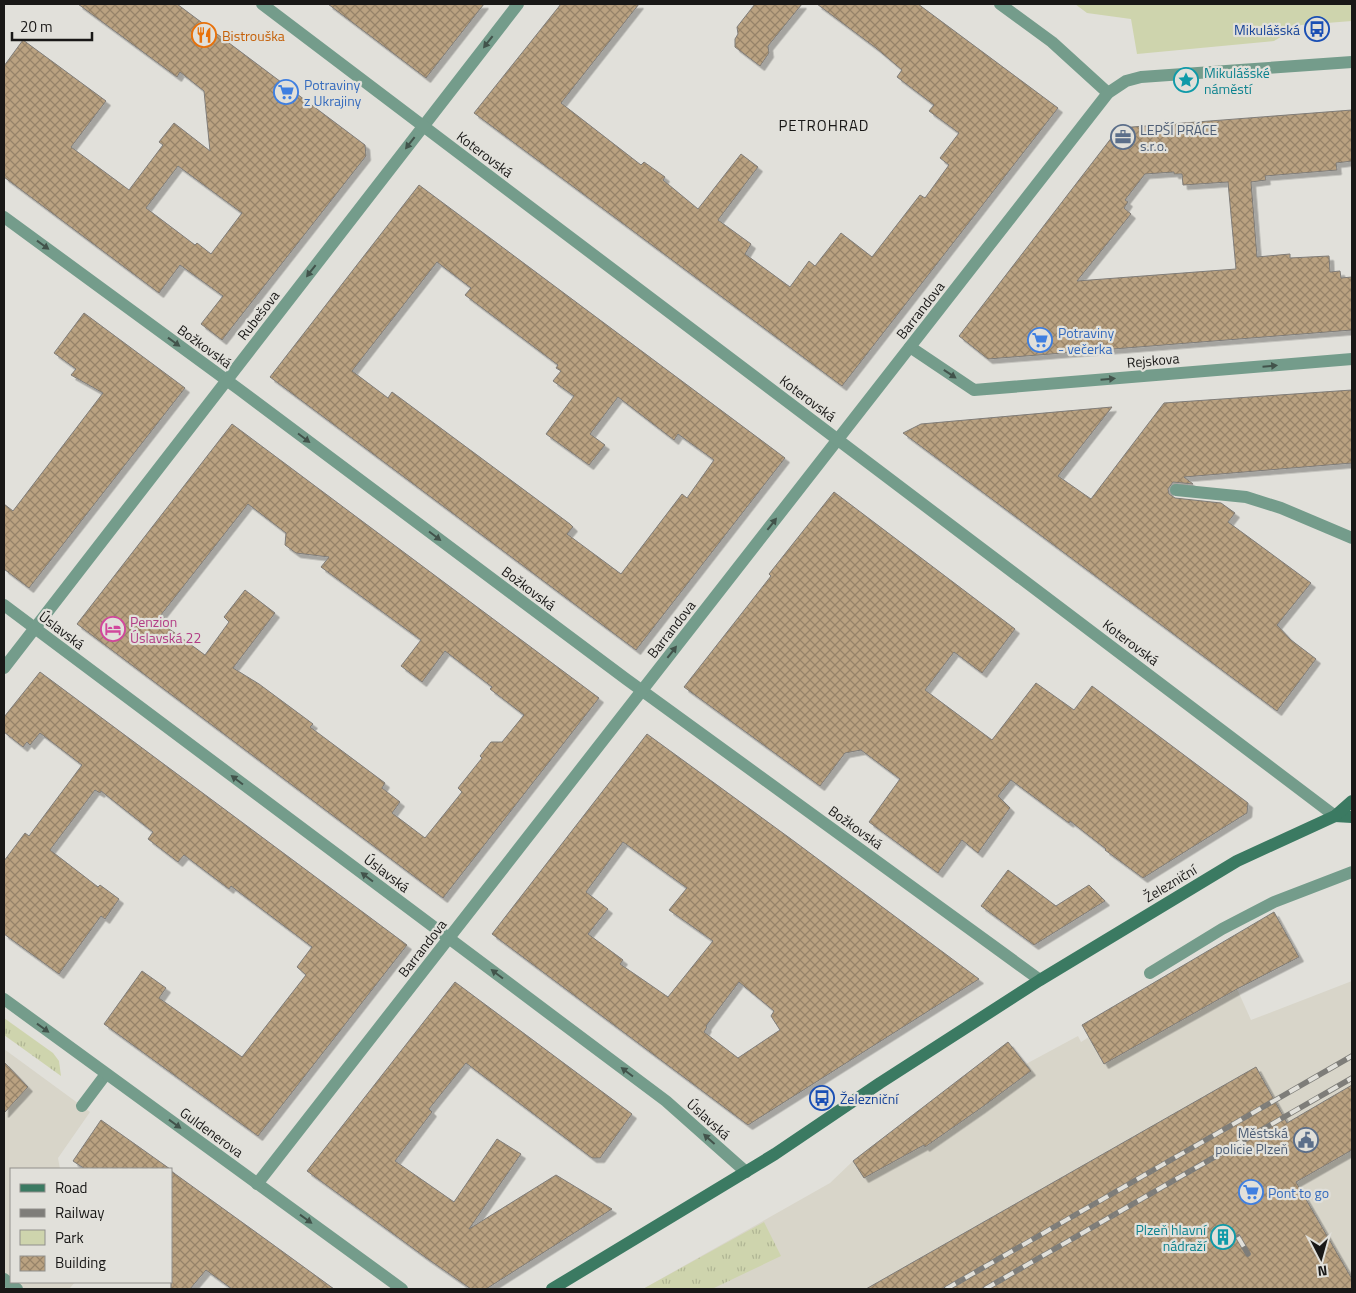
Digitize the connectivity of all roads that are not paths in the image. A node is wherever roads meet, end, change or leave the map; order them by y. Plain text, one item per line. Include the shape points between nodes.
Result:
1 (262, 4) edge
2 (518, 4) edge
3 (1000, 4) edge
4 (1352, 62) edge
5 (1108, 93) junction
6 (423, 126) junction
7 (4, 216) edge
8 (910, 347) junction
9 (1352, 359) edge
10 (227, 380) junction
11 (838, 440) junction
12 (1176, 490) dead end
13 (1352, 538) edge
14 (4, 605) edge
15 (34, 628) junction
16 (4, 668) edge
17 (642, 691) junction
18 (1352, 800) edge
19 (1335, 816) junction
20 (1352, 817) edge
21 (1352, 872) edge
22 (448, 938) junction
23 (1150, 973) dead end
24 (1040, 980) junction
25 (4, 999) edge
26 (106, 1074) junction
27 (82, 1106) dead end
28 (746, 1172) junction
29 (257, 1184) junction
30 (4, 1279) edge
31 (17, 1289) edge
32 (402, 1289) edge
33 (552, 1289) edge

1 - 6 street, Koterovská
2 -> 6 street, Rubešova
3 - 5 street via 1052,42
4 - 5 street via 1141,77 1126,81
5 - 8 street, Barrandova
6 -> 10 street, Rubešova
6 - 11 street, Koterovská
7 -> 10 street, Božkovská
8 -> 9 street, Rejskova via 974,390
8 - 11 street, Barrandova
10 - 15 street, Rubešova
10 -> 17 street, Božkovská
17 -> 11 street, Barrandova
11 - 19 street, Koterovská
12 - 13 street via 1246,497
14 - 15 street, Úslavská
15 - 16 street, Rubešova
22 -> 15 street, Úslavská
17 - 22 street, Barrandova
17 - 24 street, Božkovská
18 - 19 main road, Železniční
19 - 20 main road
19 - 24 main road, Železniční via 1237,861
21 - 23 street via 1274,902
28 -> 22 street, Úslavská via 666,1101
22 - 29 street, Barrandova
24 - 28 main road, Železniční
25 -> 26 street, Guldenerova
26 - 27 street
26 -> 29 street, Guldenerova
28 - 33 main road, Železniční
29 -> 32 street, Guldenerova
30 - 31 street

